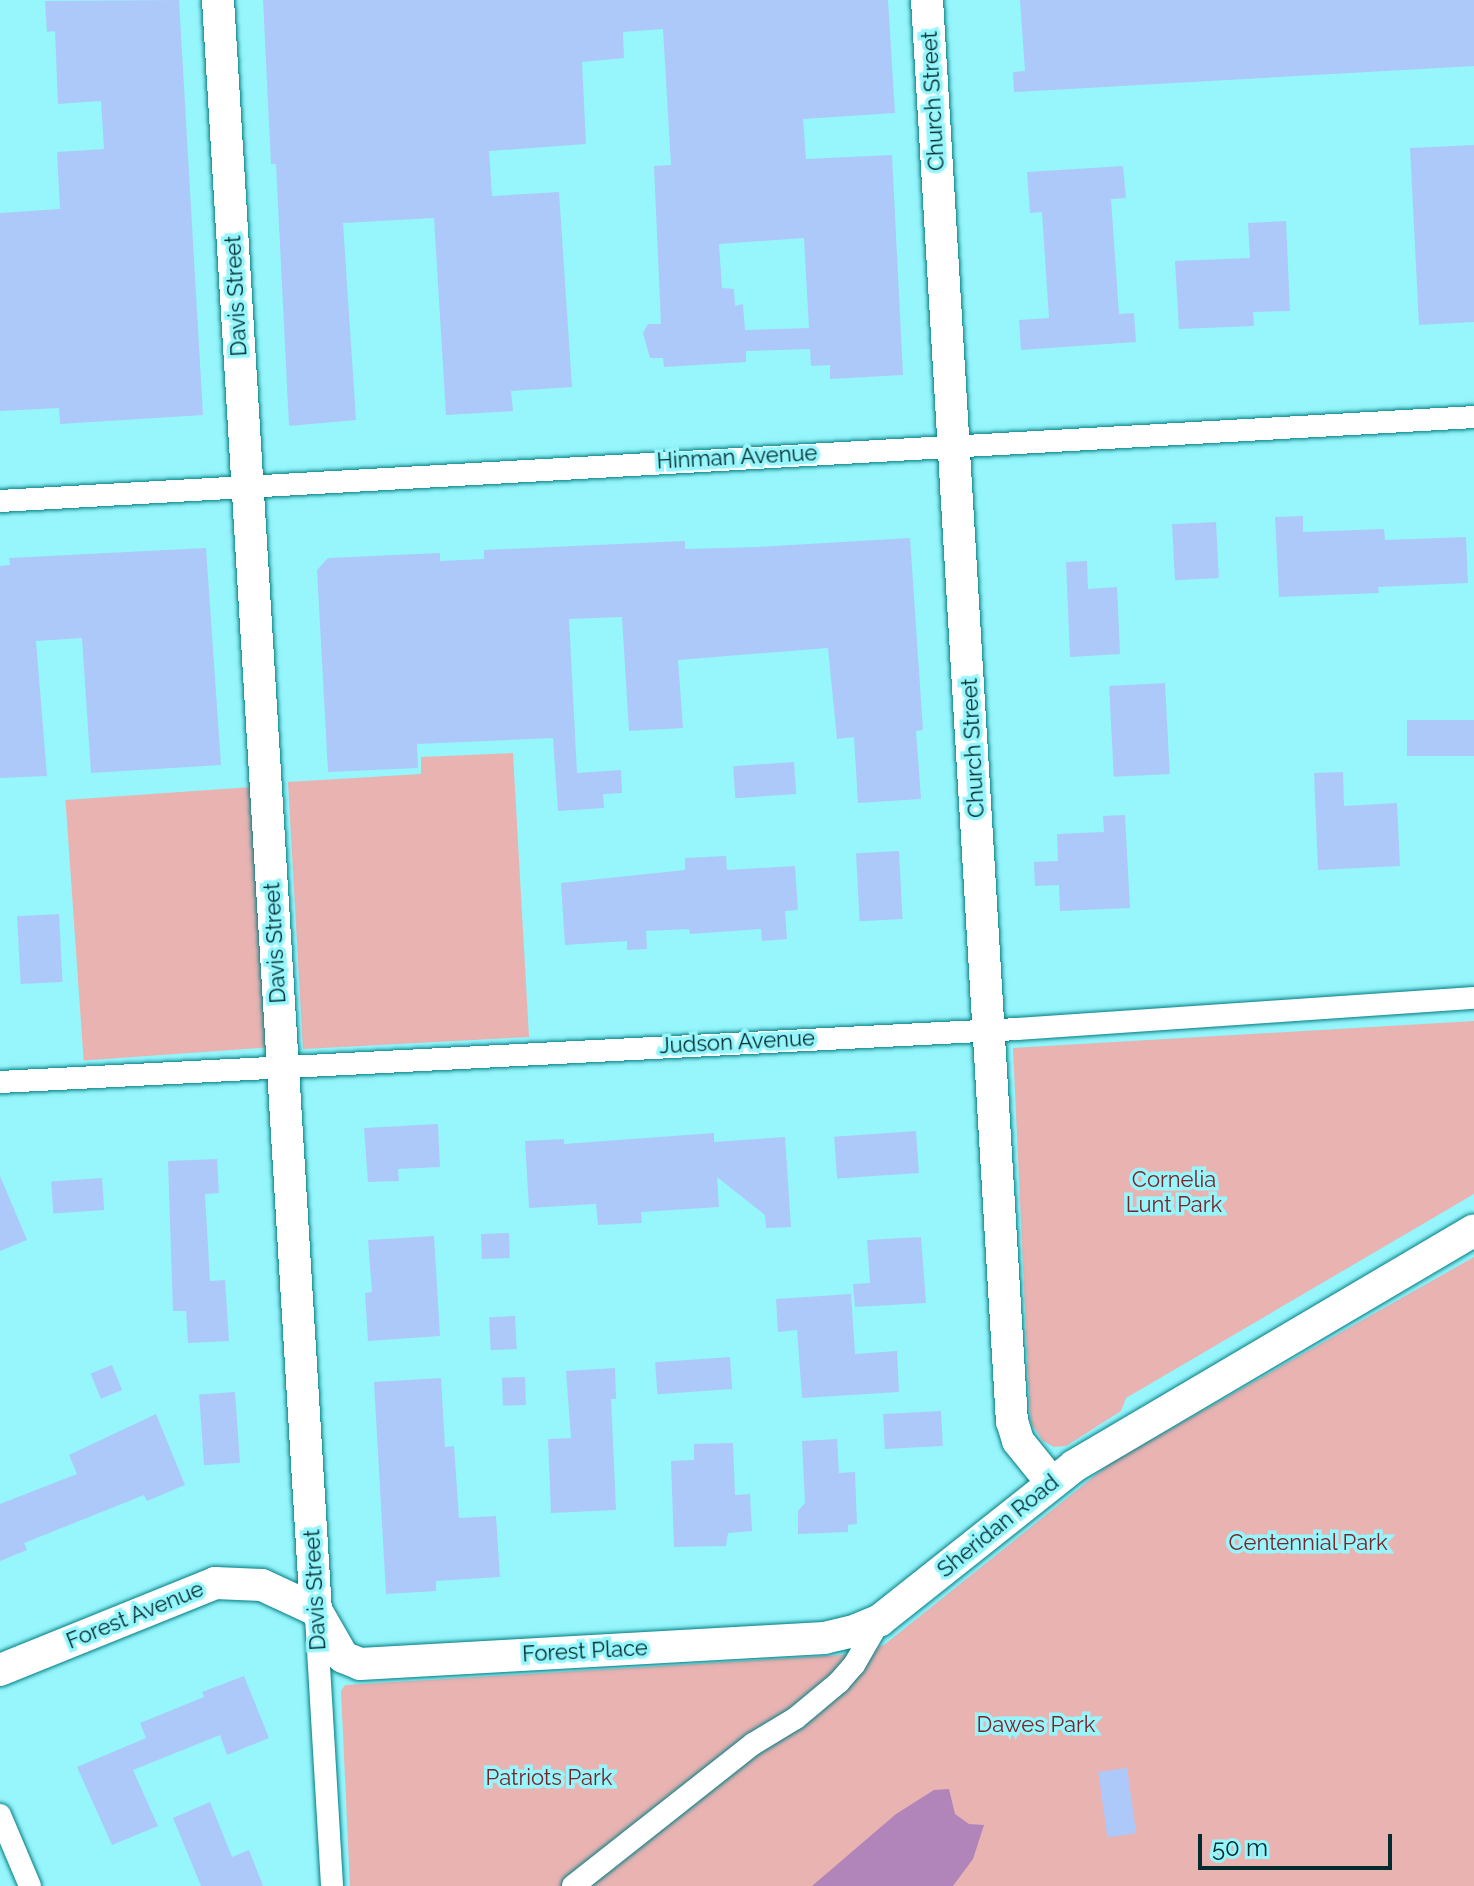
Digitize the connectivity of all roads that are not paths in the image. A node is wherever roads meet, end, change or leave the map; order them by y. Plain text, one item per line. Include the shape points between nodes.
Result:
1 (218, 0) edge
2 (927, 0) edge
3 (1474, 417) edge
4 (955, 446) junction
5 (247, 486) junction
6 (0, 501) edge
7 (1474, 998) edge
8 (990, 1029) junction
9 (282, 1066) junction
10 (0, 1082) edge
11 (1474, 1230) edge
12 (1052, 1483) junction
13 (316, 1610) junction
14 (880, 1620) junction
15 (0, 1670) edge
16 (0, 1815) edge
17 (30, 1886) edge
18 (332, 1886) edge
19 (573, 1886) edge

1 - 5 street, Davis Street
2 - 4 street, Church Street
3 - 4 street, Hinman Avenue
4 - 5 street, Hinman Avenue
4 - 8 street, Church Street
5 - 6 street, Hinman Avenue
5 - 9 street, Davis Street
7 - 8 street, Judson Avenue
8 - 9 street, Judson Avenue
8 - 12 street, Church Street via 1012,1421 1018,1441
9 - 10 street, Judson Avenue
9 - 13 street, Davis Street
11 - 12 street, Sheridan Road via 1140,1424
12 - 14 street, Sheridan Road
13 - 14 street, Forest Place via 343,1657 360,1664 824,1638
13 - 15 street, Forest Avenue via 262,1585 215,1583
13 - 18 street, Davis Street
14 - 19 street, Sheridan Road via 839,1682
16 - 17 street

